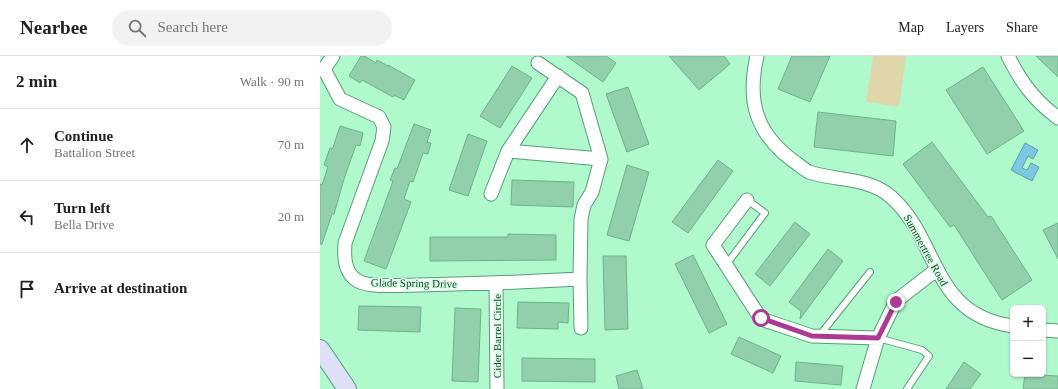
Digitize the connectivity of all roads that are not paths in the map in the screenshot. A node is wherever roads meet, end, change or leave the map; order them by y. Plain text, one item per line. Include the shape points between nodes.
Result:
1 (333, 56) edge
2 (757, 56) edge
3 (1008, 56) edge
4 (538, 62) dead end
5 (322, 69) edge
6 (558, 76) junction
7 (1058, 118) edge
8 (508, 151) junction
9 (601, 159) junction
10 (491, 194) dead end
11 (748, 200) joint
12 (726, 265) junction
13 (936, 270) junction
14 (870, 272) dead end
15 (580, 279) junction
16 (496, 283) junction
17 (1010, 325) edge
18 (581, 328) dead end
19 (1046, 330) edge
20 (1058, 331) edge
21 (819, 336) junction
22 (878, 338) junction
23 (320, 349) edge
24 (347, 389) edge
25 (497, 389) edge
26 (863, 389) edge
27 (907, 389) edge

1 - 5 street
2 - 13 street, Summertree Road via 752,78 756,116 776,148 808,171 870,185 889,195 908,214
3 - 7 street via 1022,83 1044,108
4 - 6 street
5 - 16 street, Glade Spring Drive via 340,99 379,118 384,127 382,141 345,243 347,271 358,282 380,285
6 - 8 street
6 - 9 street via 582,93
8 - 9 street
8 - 10 street
9 - 15 street via 581,219
11 - 12 street via 713,245
11 - 12 lane via 765,213
12 - 21 street via 761,318 812,336
13 - 17 street, Summertree Road via 966,308 981,317
13 - 22 street via 896,302
14 - 21 lane
15 - 16 street, Glade Spring Drive
15 - 18 street
16 - 25 street, Cider Barrel Circle
19 - 20 street
21 - 22 street
22 - 26 street
22 - 27 lane via 922,350 929,356
23 - 24 street

